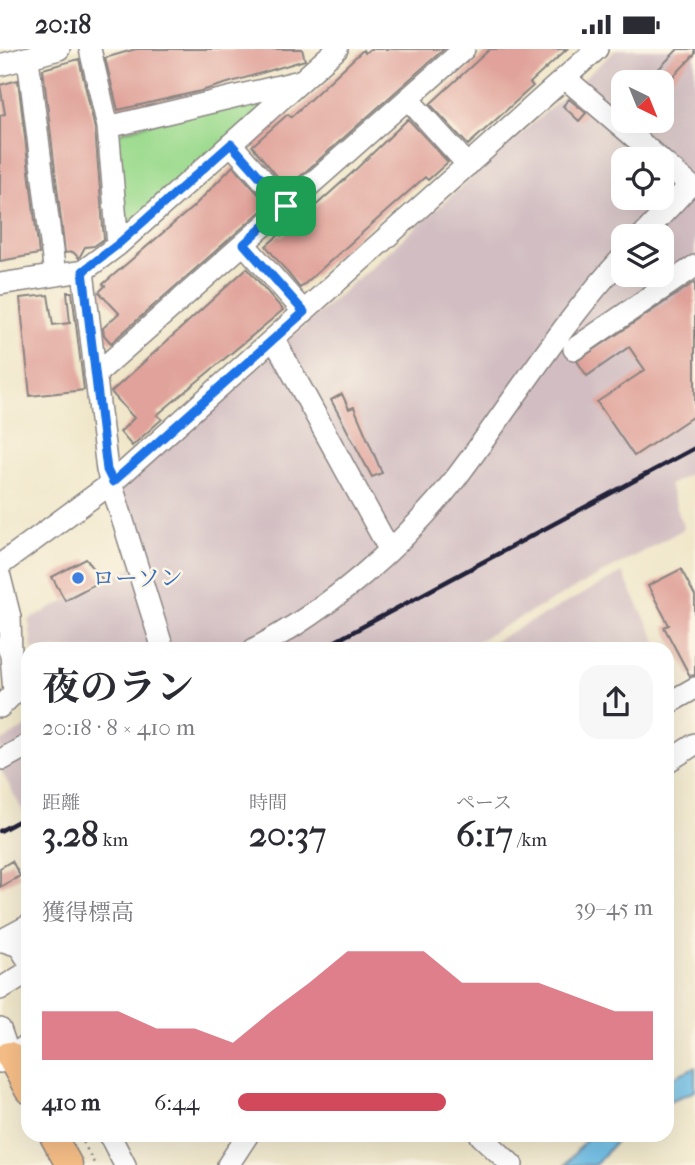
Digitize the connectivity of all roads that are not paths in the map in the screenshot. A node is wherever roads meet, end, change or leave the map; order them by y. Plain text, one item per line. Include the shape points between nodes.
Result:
1 (59, 49) edge
2 (90, 49) edge
3 (337, 49) edge
4 (597, 49) edge
5 (454, 52) edge
6 (28, 58) junction
7 (0, 65) edge
8 (565, 78) junction
9 (298, 81) junction
10 (408, 99) junction
11 (108, 127) junction
12 (231, 144) junction
13 (646, 147) edge
14 (468, 165) junction
15 (674, 171) edge
16 (692, 187) edge
17 (286, 206) junction
18 (654, 224) edge
19 (244, 244) junction
20 (117, 245) junction
21 (695, 266) edge
22 (611, 270) edge
23 (83, 271) junction
24 (55, 275) junction
25 (0, 284) edge
26 (304, 312) junction
27 (274, 339) junction
28 (574, 349) dead end
29 (95, 375) junction
30 (113, 482) junction
31 (389, 549) junction
32 (0, 565) edge
33 (1, 585) edge
34 (0, 618) edge
35 (161, 642) edge
36 (264, 642) edge
37 (6, 647) edge
38 (695, 688) edge
39 (674, 700) edge
40 (0, 707) edge
41 (695, 744) edge
42 (21, 749) edge
43 (674, 758) edge
44 (3, 759) dead end
45 (21, 976) edge
46 (0, 989) edge
47 (0, 1028) edge
48 (9, 1052) edge
49 (21, 1076) edge
50 (56, 1142) edge
51 (113, 1142) edge
52 (243, 1142) edge
53 (487, 1142) edge
54 (69, 1165) edge
55 (125, 1165) edge
56 (228, 1165) edge
57 (512, 1165) edge

1 - 6 street
2 - 11 street
3 - 9 street
4 - 8 street
5 - 10 street
6 - 7 street
6 - 24 street
8 - 13 street
8 - 14 street
9 - 11 street
9 - 12 street
10 - 14 street
10 - 17 street
11 - 20 street
12 - 17 street
12 - 20 street
14 - 26 street
15 - 16 street
16 - 18 street
17 - 19 street
19 - 26 street
19 - 29 street
20 - 23 street
21 - 28 street
22 - 31 street via 586,297 454,480
23 - 24 street
23 - 29 street
24 - 25 street
26 - 27 street
27 - 30 street
27 - 31 street
29 - 30 street via 107,470
30 - 32 street
30 - 35 street
31 - 36 street via 350,585
33 - 34 street
33 - 37 street via 10,617
37 - 40 street via 14,693
38 - 39 street
41 - 43 street
42 - 44 street
45 - 46 street
47 - 48 street
48 - 49 main road
50 - 54 main road
51 - 55 street
52 - 56 street
53 - 57 street

